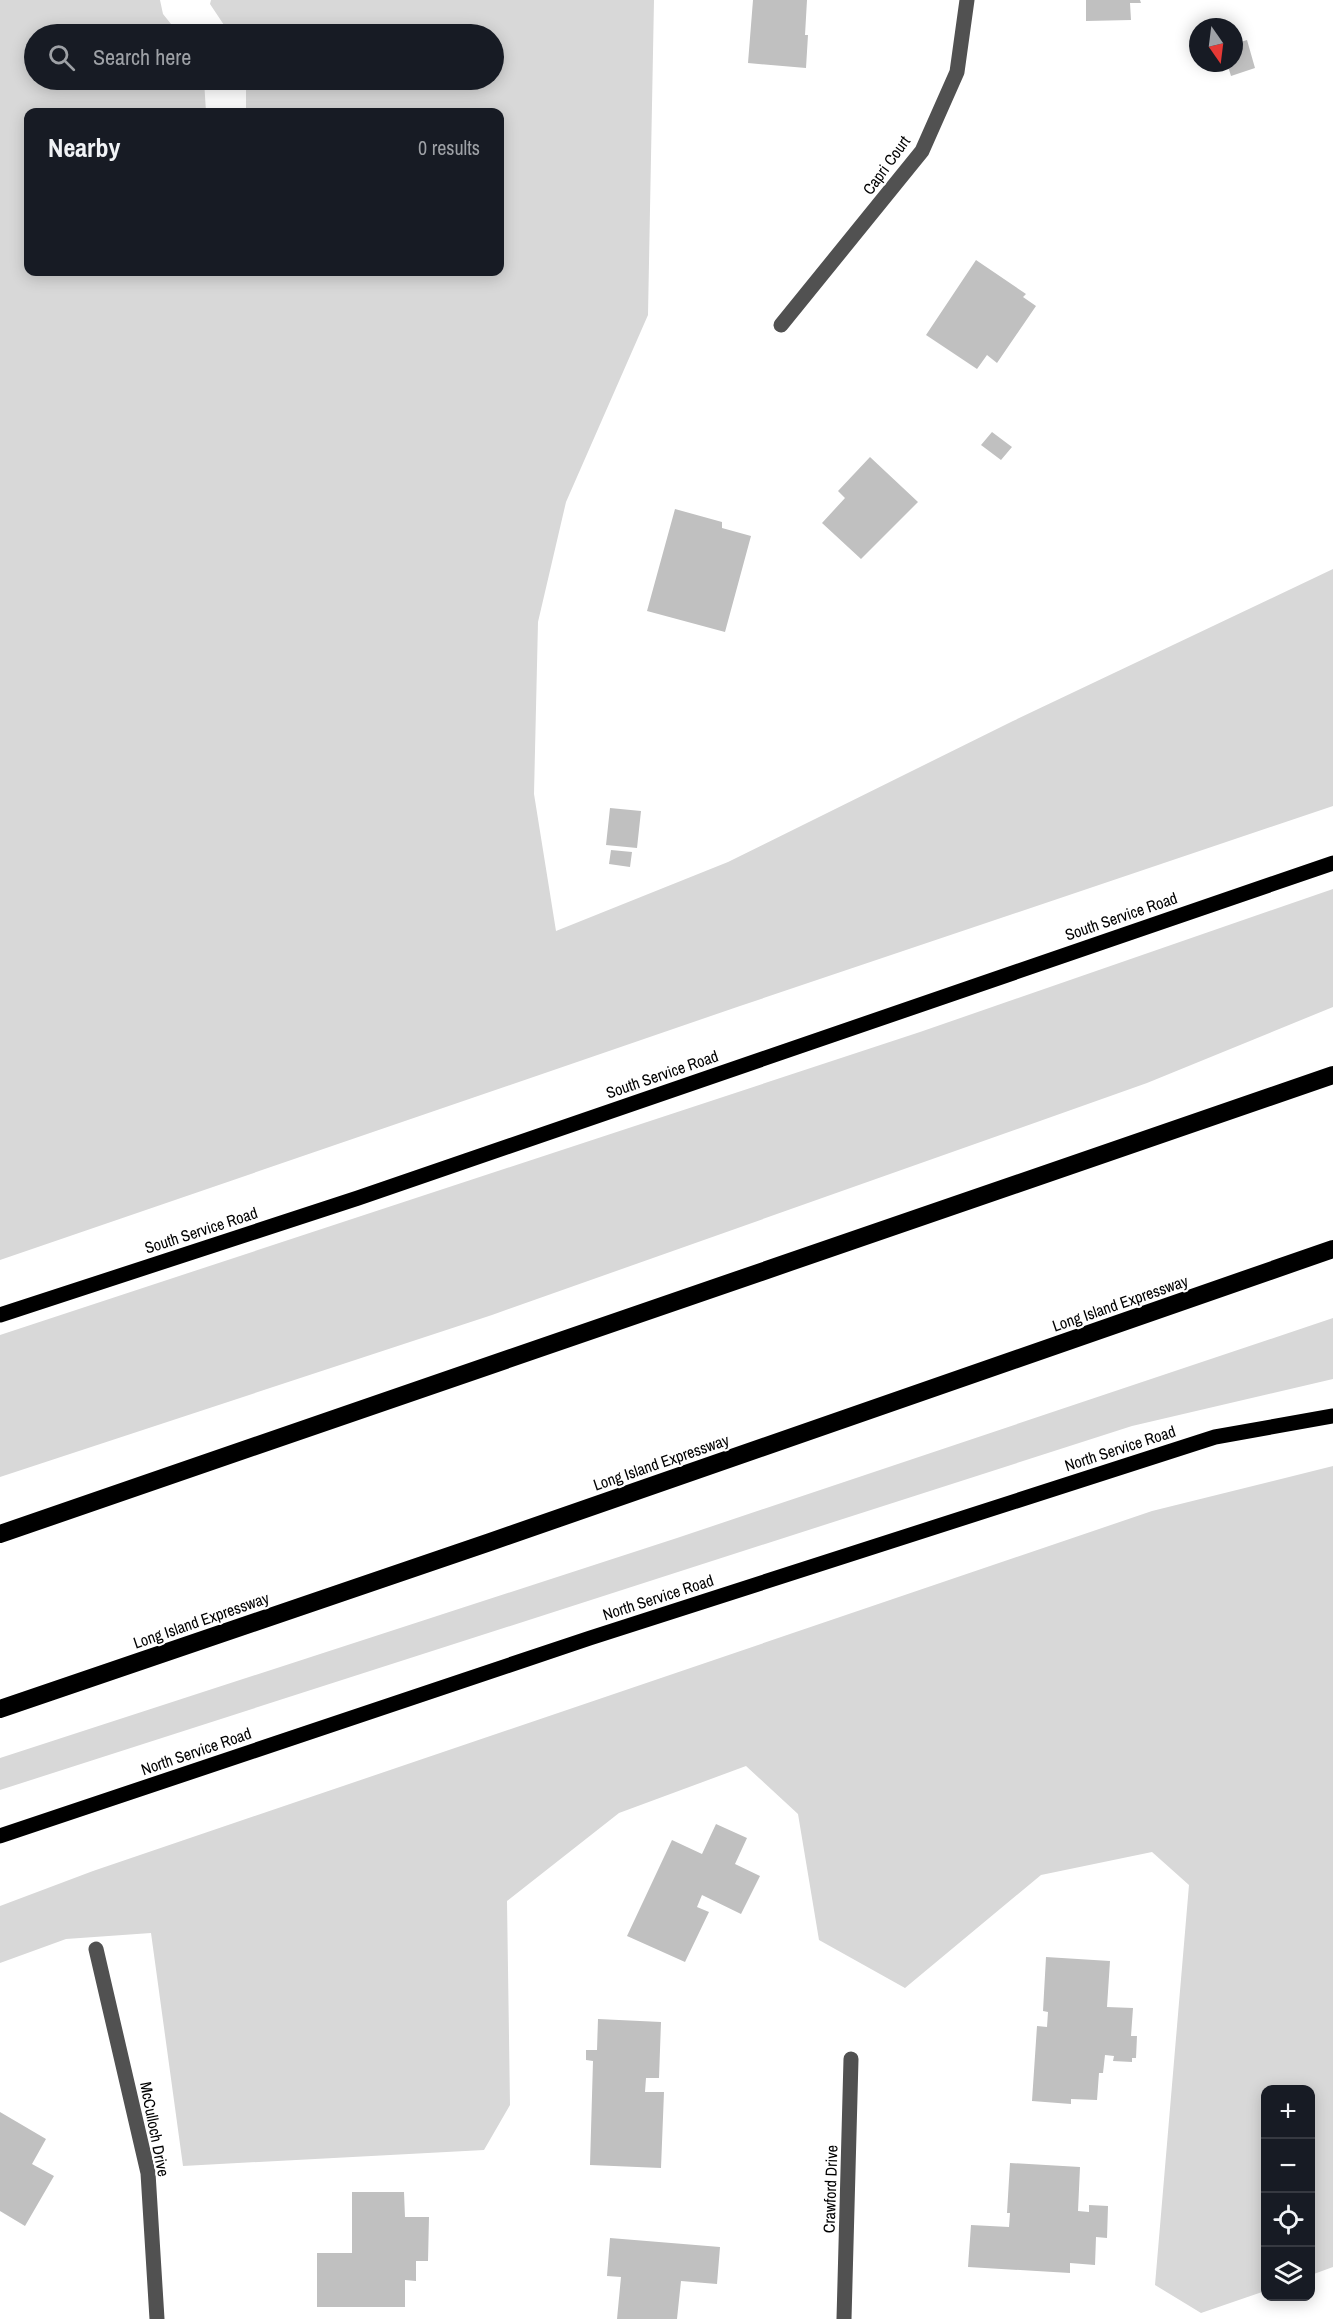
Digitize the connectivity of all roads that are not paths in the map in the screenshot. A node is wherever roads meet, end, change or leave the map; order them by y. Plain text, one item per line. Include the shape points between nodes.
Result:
1 (967, 0) edge
2 (781, 325) dead end
3 (1333, 863) edge
4 (1333, 1075) edge
5 (1329, 1251) edge
6 (0, 1315) edge
7 (1333, 1416) edge
8 (0, 1534) edge
9 (0, 1709) edge
10 (0, 1836) edge
11 (96, 1950) dead end
12 (851, 2059) dead end
13 (157, 2319) edge
14 (844, 2319) edge

1 - 2 street, Capri Court via 957,72 922,151
3 - 6 main road, South Service Road via 358,1198
4 - 8 highway
5 - 9 highway, Long Island Expressway
7 - 10 main road, North Service Road via 1215,1437 601,1634
11 - 13 street, McCulloch Drive via 148,2173
12 - 14 street, Crawford Drive

